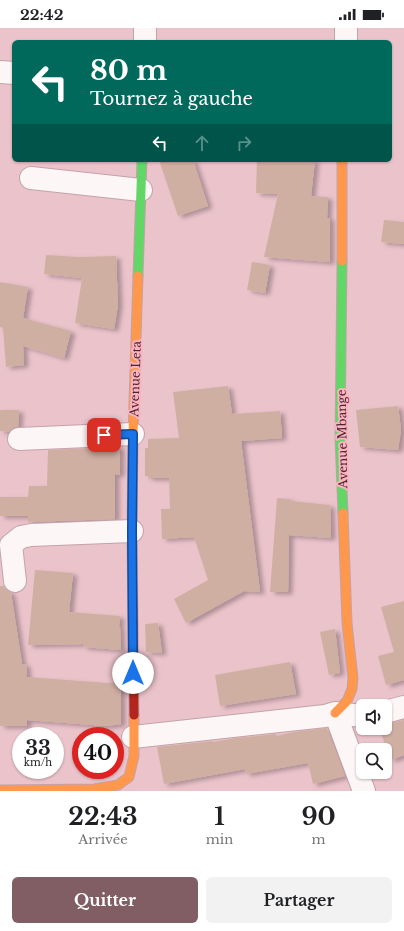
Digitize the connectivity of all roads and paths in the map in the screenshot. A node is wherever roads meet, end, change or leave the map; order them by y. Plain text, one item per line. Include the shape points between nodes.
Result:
1 (146, 28) edge
2 (346, 28) edge
3 (145, 40) edge
4 (346, 40) edge
5 (142, 162) edge
6 (342, 162) edge
7 (31, 178) dead end
8 (141, 190) junction
9 (133, 434) junction
10 (19, 439) dead end
11 (132, 530) junction
12 (15, 581) dead end
13 (404, 706) edge
14 (392, 710) edge
15 (336, 713) junction
16 (356, 715) edge
17 (133, 737) junction
18 (131, 784) edge
19 (0, 790) edge
20 (364, 791) edge

1 - 3 street
2 - 4 street
5 - 8 street, Avenue Leta
6 - 15 street, Avenue Mbange via 340,440 347,623 353,678 347,701
7 - 8 street
8 - 9 street, Avenue Leta
9 - 10 street
9 - 11 street, Avenue Leta
11 - 12 street via 21,537 11,545
11 - 17 street, Avenue Leta
13 - 14 street
15 - 16 street
15 - 17 street
15 - 20 street
17 - 18 street, Avenue Leta
18 - 19 street, Avenue Leta via 94,789

